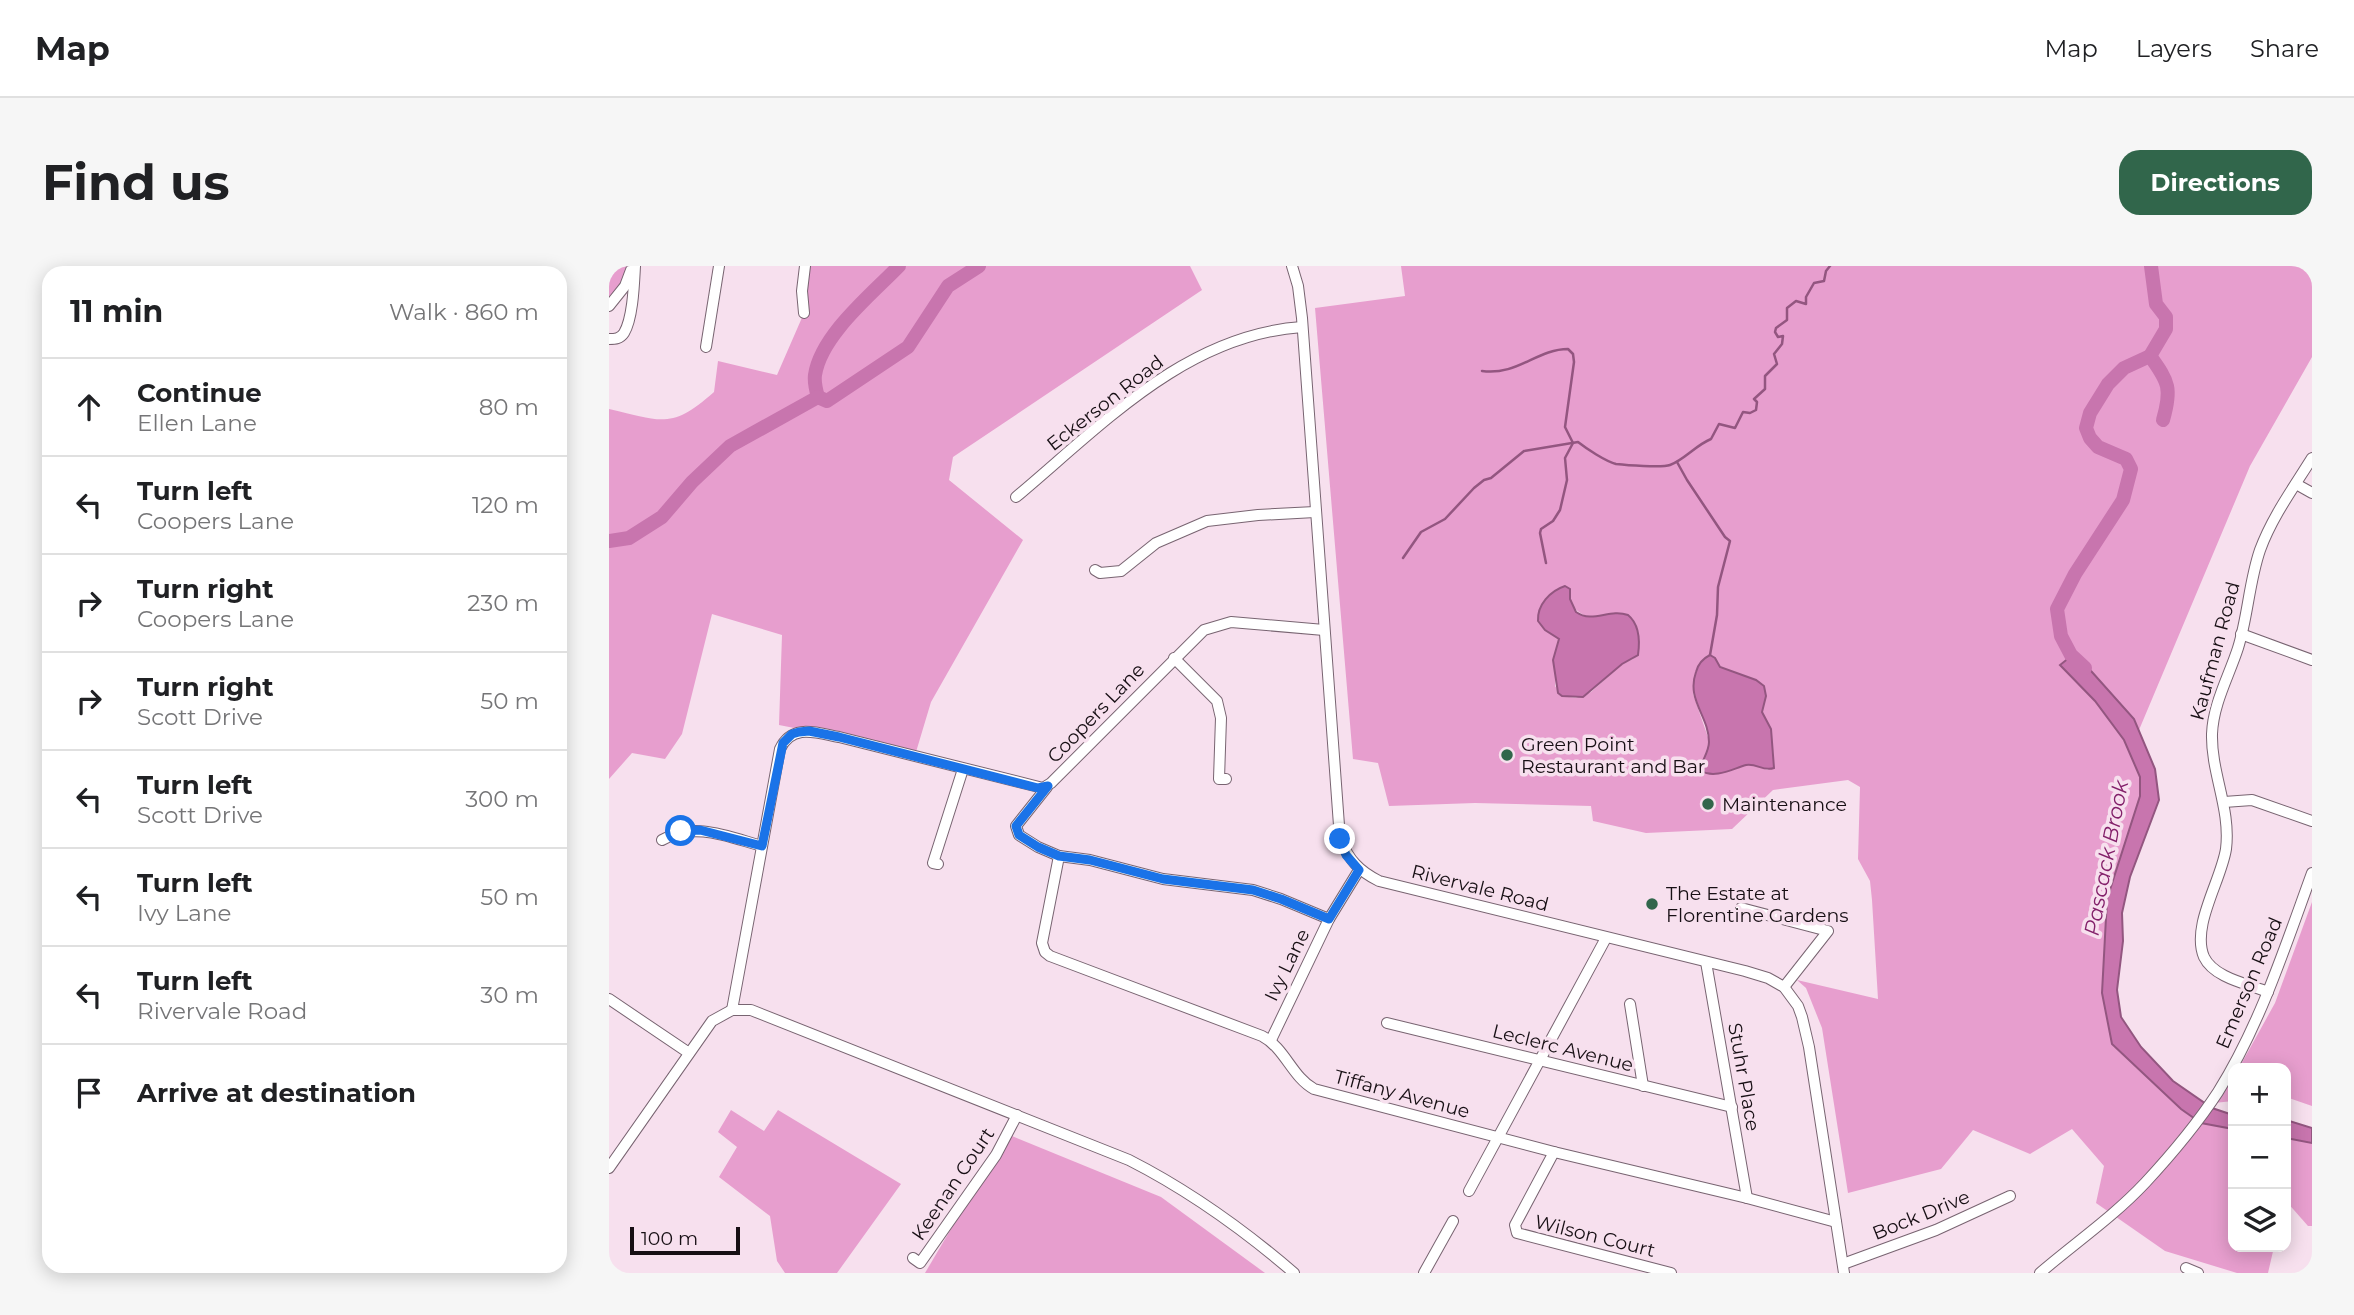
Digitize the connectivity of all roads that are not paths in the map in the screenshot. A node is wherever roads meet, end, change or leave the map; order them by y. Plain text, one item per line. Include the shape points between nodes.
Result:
1 (634, 266) edge
2 (719, 266) edge
3 (805, 266) edge
4 (1292, 266) edge
5 (609, 306) edge
6 (804, 313) dead end
7 (1302, 327) junction
8 (614, 338) edge
9 (706, 347) dead end
10 (2312, 458) edge
11 (2296, 484) junction
12 (2312, 493) edge
13 (1016, 497) dead end
14 (1315, 512) junction
15 (1095, 570) dead end
16 (1324, 631) junction
17 (2241, 634) junction
18 (1174, 658) junction
19 (2311, 658) edge
20 (963, 769) junction
21 (1226, 779) dead end
22 (1048, 786) junction
23 (2224, 802) junction
24 (2312, 821) edge
25 (662, 840) dead end
26 (762, 846) junction
27 (1059, 856) junction
28 (939, 864) dead end
29 (1359, 870) junction
30 (2312, 873) edge
31 (1741, 908) dead end
32 (1329, 919) junction
33 (1606, 937) junction
34 (1706, 962) junction
35 (1784, 987) junction
36 (2268, 992) junction
37 (609, 999) edge
38 (1630, 1004) dead end
39 (732, 1010) junction
40 (1387, 1023) dead end
41 (1271, 1040) junction
42 (689, 1053) junction
43 (1539, 1060) junction
44 (1643, 1086) junction
45 (1732, 1107) junction
46 (1017, 1115) junction
47 (1498, 1138) junction
48 (1554, 1152) junction
49 (609, 1168) edge
50 (1469, 1191) dead end
51 (2010, 1196) dead end
52 (1747, 1198) junction
53 (1453, 1221) dead end
54 (1836, 1222) junction
55 (913, 1258) dead end
56 (2186, 1268) dead end
57 (1843, 1269) edge
58 (1294, 1273) edge
59 (1424, 1273) edge
60 (1671, 1273) edge
61 (2040, 1273) edge
62 (2198, 1273) edge

1 - 5 street
1 - 8 street via 627,324 624,333
2 - 9 street
3 - 6 street
4 - 7 street
7 - 13 street, Eckerson Road via 1279,328 1231,343 1164,376
7 - 14 street
10 - 11 street, Kaufman Road
11 - 12 street
11 - 17 street, Kaufman Road via 2260,550
14 - 15 street via 1206,521 1156,543 1121,571
14 - 16 street
16 - 18 street, Coopers Lane via 1221,623 1196,635
16 - 29 street via 1340,839
17 - 19 street
17 - 23 street, Kaufman Road via 2212,733
18 - 21 street via 1217,701 1221,718 1219,779
18 - 22 street, Coopers Lane
20 - 22 street, Coopers Lane via 1038,788
20 - 26 street, Coopers Lane via 839,737 799,732 787,738 781,749
20 - 28 street via 933,863
22 - 27 street via 1017,822 1016,831
23 - 24 street via 2252,800
23 - 36 street, Kaufman Road via 2225,850 2202,927 2204,957 2216,970
25 - 26 street via 681,831 700,830
26 - 39 street, Coopers Lane
27 - 32 street via 1163,879 1253,890
27 - 41 street via 1042,943 1045,952
29 - 32 street, Ivy Lane
29 - 33 street, Rivervale Road via 1388,884
30 - 36 street, Emerson Road
31 - 35 street via 1828,931
32 - 41 street, Ivy Lane
33 - 34 street, Rivervale Road
33 - 43 street
34 - 35 street, Rivervale Road via 1758,974
34 - 45 street, Stuhr Place
35 - 54 street via 1798,1006 1809,1047
36 - 61 street, Emerson Road via 2210,1104 2144,1185
37 - 42 street
38 - 44 street
39 - 42 street via 712,1021
39 - 46 street via 751,1010
40 - 43 street, Leclerc Avenue
41 - 47 street, Tiffany Avenue via 1303,1082 1314,1089
42 - 49 street
43 - 44 street, Leclerc Avenue
43 - 47 street
44 - 45 street, Leclerc Avenue
45 - 52 street, Stuhr Place
46 - 55 street, Keenan Court via 996,1155 920,1263
46 - 58 street via 1151,1171 1254,1240
47 - 48 street, Tiffany Avenue
47 - 50 street
48 - 52 street, Tiffany Avenue
48 - 60 street, Wilson Court via 1515,1225 1517,1233
51 - 57 street, Bock Drive
52 - 54 street, Tiffany Avenue
53 - 59 street
54 - 57 street
56 - 62 street

